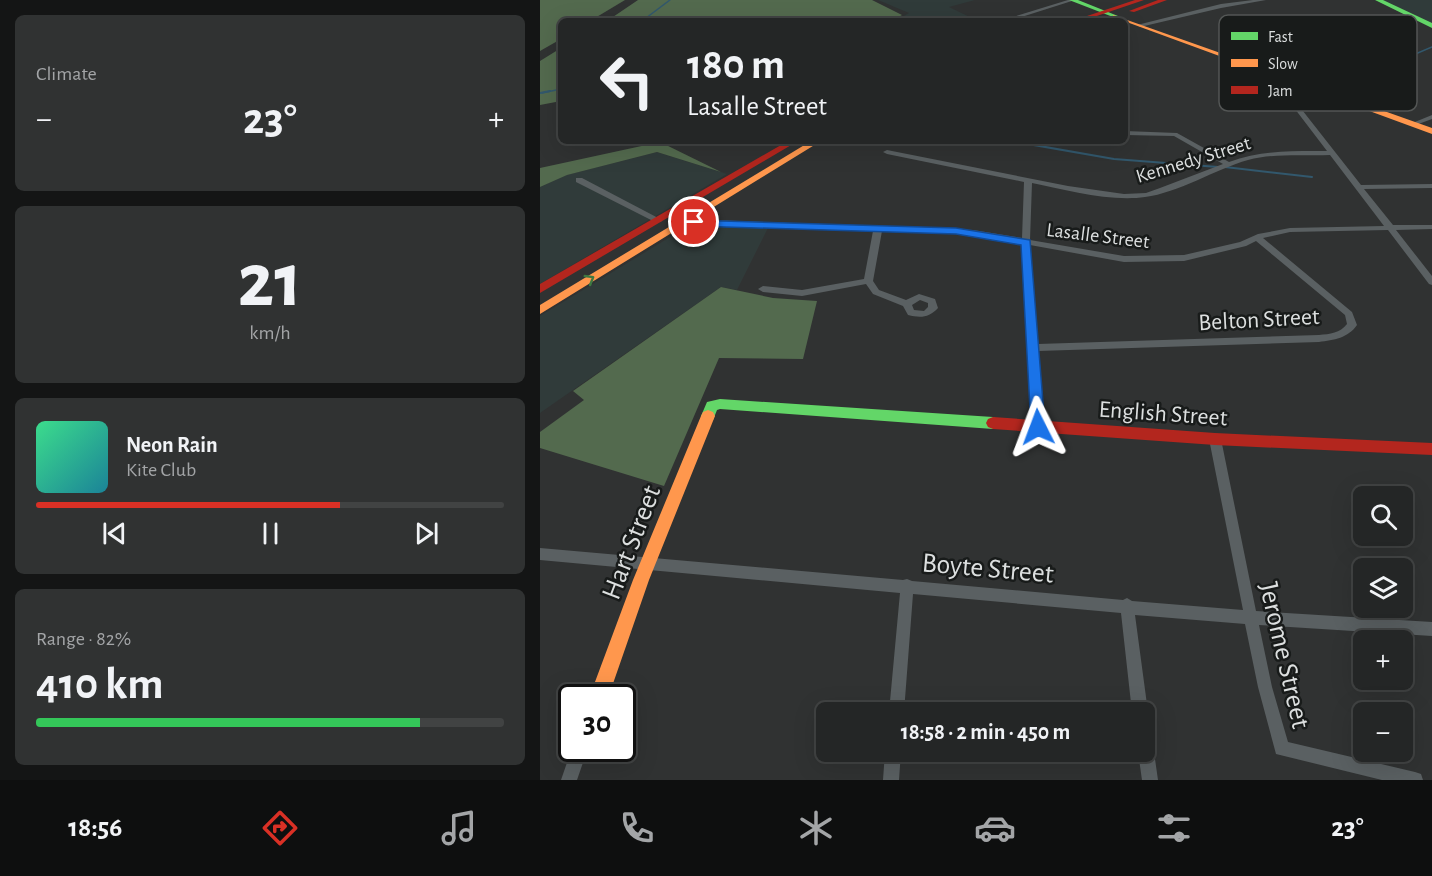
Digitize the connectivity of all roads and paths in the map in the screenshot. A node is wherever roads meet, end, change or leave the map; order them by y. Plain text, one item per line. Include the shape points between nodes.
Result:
1 (1072, 0) edge
2 (1141, 0) edge
3 (1164, 0) edge
4 (1264, 0) edge
5 (1378, 0) edge
6 (1409, 15) edge
7 (1106, 16) edge
8 (1013, 18) edge
9 (1417, 19) edge
10 (1128, 22) edge
11 (1140, 25) junction
12 (1432, 26) edge
13 (1219, 54) edge
14 (1300, 111) edge
15 (1377, 111) edge
16 (1432, 117) edge
17 (1413, 124) junction
18 (1432, 131) edge
19 (1128, 133) edge
20 (789, 144) edge
21 (802, 144) edge
22 (812, 144) edge
23 (887, 152) dead end
24 (1332, 153) junction
25 (1228, 165) junction
26 (579, 180) dead end
27 (1028, 180) junction
28 (1432, 186) edge
29 (1360, 187) junction
30 (739, 189) junction
31 (658, 220) junction
32 (686, 221) junction
33 (1390, 227) junction
34 (1432, 227) edge
35 (878, 228) junction
36 (1257, 238) junction
37 (1026, 242) junction
38 (868, 280) junction
39 (1432, 282) edge
40 (763, 289) dead end
41 (540, 290) edge
42 (907, 304) dead end
43 (540, 310) edge
44 (1034, 348) junction
45 (712, 406) joint
46 (1038, 427) junction
47 (1215, 439) junction
48 (1432, 449) edge
49 (540, 554) edge
50 (648, 564) junction
51 (907, 585) junction
52 (1126, 605) junction
53 (1251, 617) junction
54 (1432, 629) edge
55 (603, 684) edge
56 (897, 702) edge
57 (1139, 702) edge
58 (575, 762) edge
59 (892, 762) edge
60 (1147, 762) edge
61 (569, 780) edge
62 (891, 780) edge
63 (1150, 780) edge
64 (1415, 780) edge

1 - 7 main road
1 - 8 street
2 - 7 main road
3 - 7 main road
4 - 11 street
5 - 6 main road
9 - 12 main road
10 - 11 main road
11 - 13 main road
14 - 24 street
15 - 17 main road
16 - 17 street
17 - 18 main road
19 - 25 street via 1175,134
20 - 31 main road
20 - 32 main road via 685,214 681,219
21 - 30 main road
22 - 30 main road
23 - 27 street, Kennedy Street
24 - 25 street, Kennedy Street via 1261,155
24 - 29 street
25 - 27 street, Kennedy Street via 1146,195 1109,195
26 - 31 street
27 - 37 street
28 - 29 street
29 - 33 street
30 - 32 main road
31 - 41 main road
32 - 35 street, Lasalle Street
43 -> 32 main road
33 - 34 street, Lasalle Street
33 - 36 street, Lasalle Street via 1290,230
33 - 39 street
35 - 37 street, Lasalle Street via 973,232
35 - 38 street
36 - 37 street, Lasalle Street via 1202,254 1159,259 1104,256
36 - 44 street, Belton Street via 1349,314 1349,330 1339,336 1296,339
37 - 44 street
38 - 40 street via 820,291
38 - 42 street via 876,292
44 - 46 street
45 - 46 main road, English Street via 812,409
45 - 50 main road, Hart Street
46 - 47 main road, English Street
47 - 48 main road, English Street
47 - 53 street, Jerome Street
49 - 50 street, Boyte Street
50 - 51 street, Boyte Street
50 - 55 main road, Hart Street
51 - 52 street, Boyte Street
51 - 56 street
52 - 53 street, Boyte Street
52 - 57 street
53 - 54 street, Boyte Street
53 - 64 street, Jerome Street via 1276,736 1282,748
58 - 61 street
59 - 62 street
60 - 63 street

